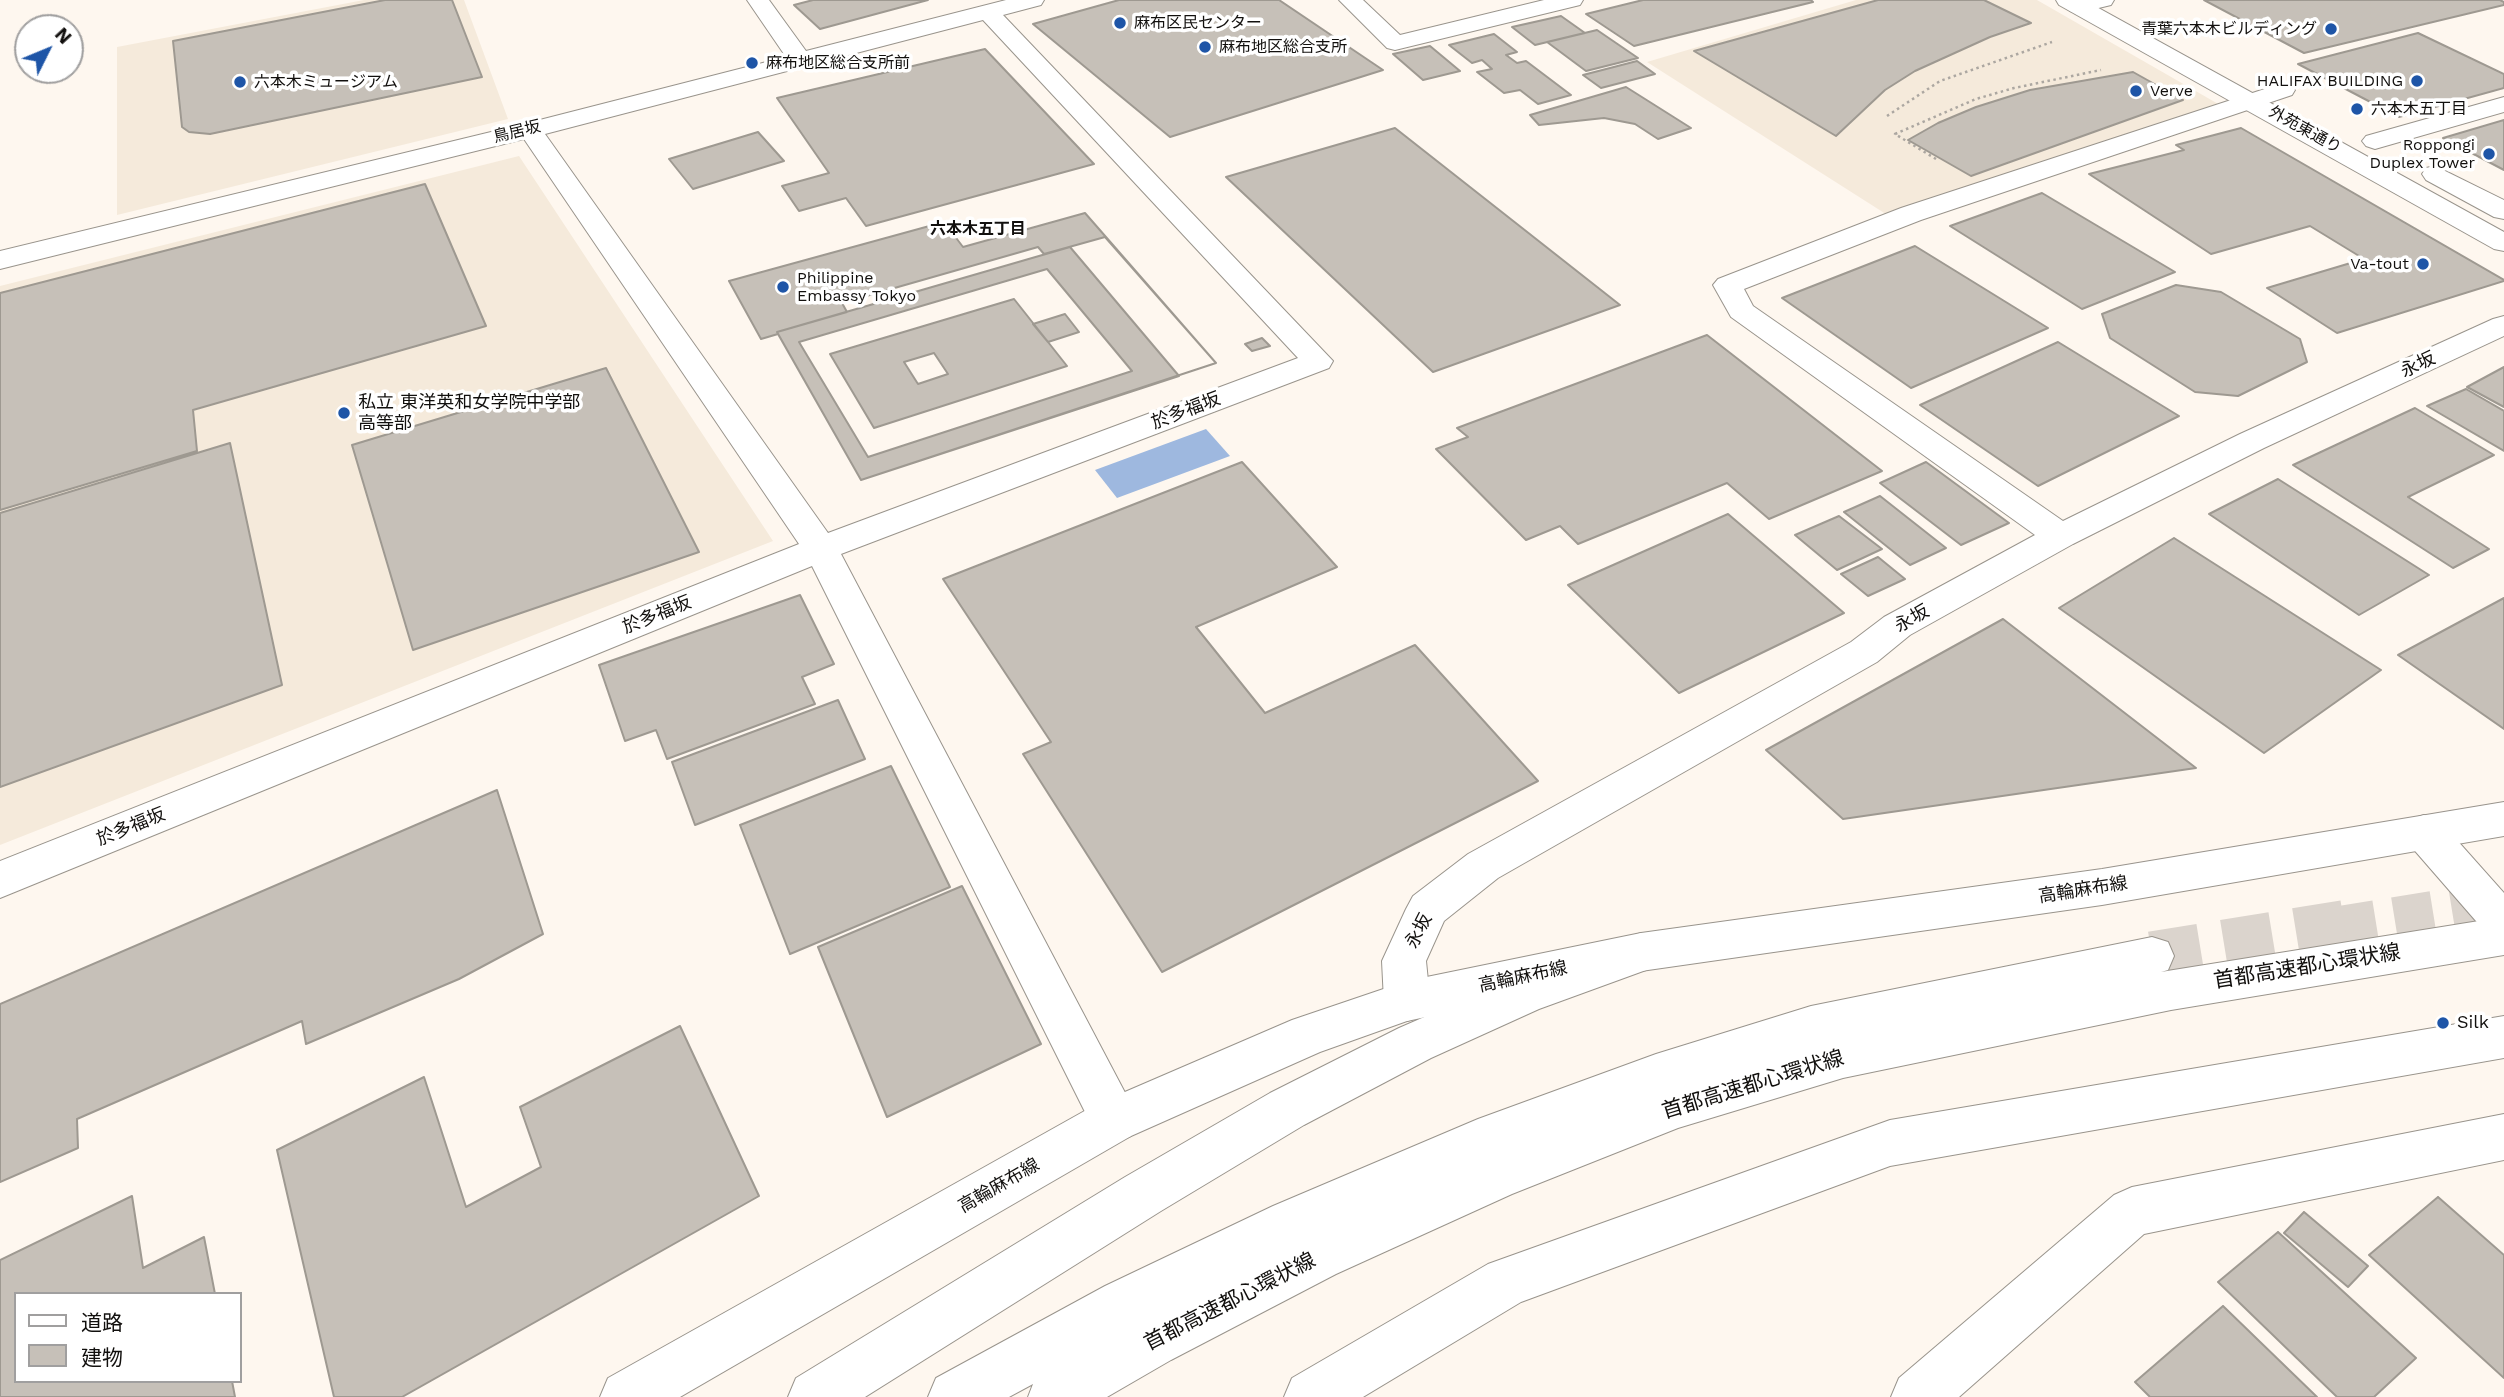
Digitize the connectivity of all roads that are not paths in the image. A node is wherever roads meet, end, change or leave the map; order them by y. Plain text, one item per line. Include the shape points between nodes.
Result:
1 (758, 0) edge
2 (1033, 0) edge
3 (1350, 0) edge
4 (1572, 0) edge
5 (2083, 2) edge
6 (988, 12) junction
7 (800, 60) junction
8 (2257, 89) junction
9 (2306, 102) dead end
10 (2504, 104) edge
11 (2352, 128) dead end
12 (530, 130) junction
13 (2375, 141) junction
14 (2504, 211) edge
15 (2504, 243) edge
16 (0, 260) edge
17 (2504, 325) edge
18 (2061, 536) junction
19 (821, 549) junction
20 (2504, 819) edge
21 (2424, 832) junction
22 (0, 880) edge
23 (2504, 923) edge
24 (2504, 936) edge
25 (1642, 952) junction
26 (2152, 956) tunnel mouth
27 (1407, 1001) junction
28 (2504, 1037) edge
29 (1114, 1120) junction
30 (2504, 1137) edge
31 (627, 1397) edge
32 (815, 1397) edge
33 (955, 1397) edge
34 (1055, 1397) edge
35 (1311, 1397) edge
36 (1918, 1397) edge

1 - 7 main road
2 - 6 main road, 鳥居坂
3 - 4 main road via 1395,43
5 - 8 main road, 外苑東通り
6 - 7 main road, 鳥居坂
6 - 19 main road, 於多福坂 via 1318,360
7 - 12 main road, 鳥居坂
8 - 9 main road, 外苑東通り via 2283,90
8 - 15 main road, 外苑東通り
8 - 18 main road via 1728,285 1741,311
10 - 13 main road
11 - 13 main road, 外苑東通り
12 - 16 main road, 鳥居坂
12 - 19 main road
13 - 14 main road, 外苑東通り
17 - 18 main road, 永坂 via 2252,441
18 - 27 main road, 永坂 via 1483,866 1428,909 1404,961
19 - 22 main road, 於多福坂
19 - 29 main road
20 - 21 main road, 高輪麻布線
21 - 23 main road
21 - 25 main road, 高輪麻布線 via 2102,887
24 - 34 main road, 首都高速都心環状線 via 2171,989 1843,1057 1676,1106 1494,1177 1318,1256
25 - 27 main road, 高輪麻布線
25 - 32 main road via 1523,995 1287,1109
26 - 33 main road, 首都高速都心環状線 via 1811,1027 1656,1076 1478,1142 1291,1224 1124,1305
27 - 29 main road, 高輪麻布線 via 1308,1035
28 - 35 main road via 1890,1143 1506,1282
29 - 31 main road, 高輪麻布線
30 - 36 main road via 2132,1212

